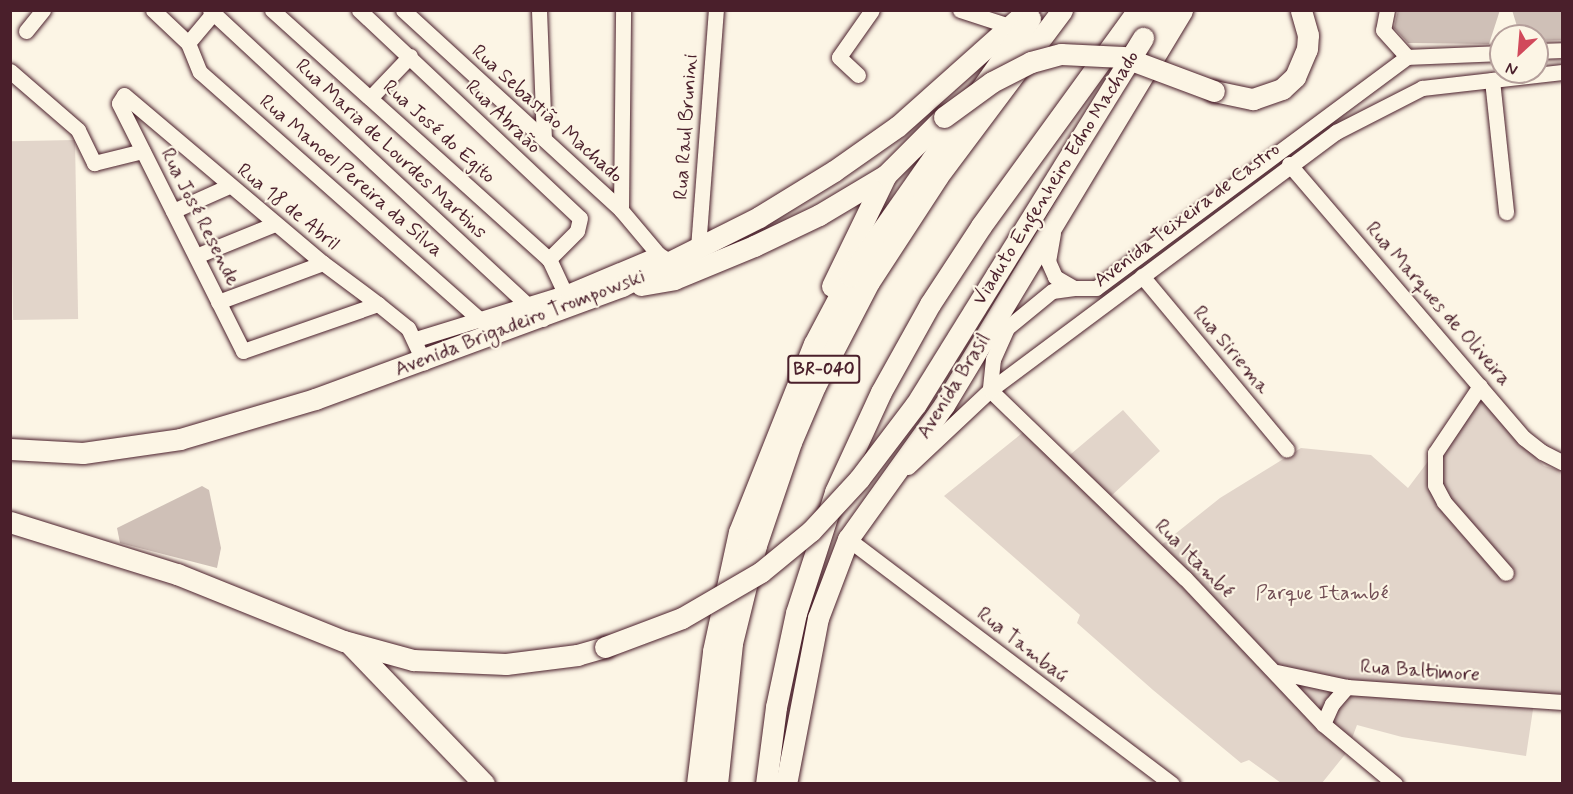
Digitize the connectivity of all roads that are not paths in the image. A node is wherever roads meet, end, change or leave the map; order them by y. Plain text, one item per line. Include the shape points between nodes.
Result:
1 (43, 10) edge
2 (153, 10) edge
3 (272, 10) edge
4 (358, 10) edge
5 (403, 10) edge
6 (539, 10) edge
7 (623, 10) edge
8 (716, 10) edge
9 (872, 10) edge
10 (960, 10) edge
11 (1028, 10) edge
12 (1036, 10) edge
13 (1062, 10) edge
14 (1138, 10) edge
15 (1161, 10) edge
16 (1182, 10) edge
17 (1190, 10) edge
18 (1388, 10) edge
19 (211, 12) edge
20 (1303, 13) edge
21 (1002, 19) edge
22 (1149, 26) edge
23 (1172, 30) junction
24 (26, 31) dead end
25 (188, 43) junction
26 (1489, 54) edge
27 (410, 56) junction
28 (1407, 57) junction
29 (10, 70) edge
30 (858, 75) dead end
31 (1489, 80) edge
32 (1492, 84) edge
33 (370, 98) junction
34 (119, 103) joint
35 (544, 139) junction
36 (143, 151) junction
37 (1289, 164) junction
38 (886, 175) junction
39 (229, 186) junction
40 (1065, 206) junction
41 (621, 210) junction
42 (173, 211) junction
43 (1506, 212) dead end
44 (275, 224) junction
45 (698, 248) junction
46 (196, 256) junction
47 (664, 258) junction
48 (549, 259) junction
49 (323, 263) junction
50 (1142, 276) junction
51 (622, 286) junction
52 (1074, 288) junction
53 (565, 294) junction
54 (218, 302) junction
55 (378, 304) junction
56 (535, 312) junction
57 (483, 319) junction
58 (1004, 333) junction
59 (497, 335) junction
60 (416, 339) junction
61 (814, 344) junction
62 (424, 362) junction
63 (1027, 362) junction
64 (1480, 386) junction
65 (990, 390) junction
66 (10, 449) edge
67 (1287, 450) dead end
68 (1563, 462) edge
69 (884, 489) junction
70 (10, 509) edge
71 (10, 522) edge
72 (848, 539) junction
73 (80, 544) junction
74 (1506, 573) dead end
75 (348, 642) junction
76 (1277, 672) junction
77 (1347, 687) junction
78 (1563, 702) edge
79 (1323, 724) junction
80 (484, 783) edge
81 (697, 783) edge
82 (717, 783) edge
83 (766, 783) edge
84 (786, 783) edge
85 (1172, 783) edge
86 (1395, 783) edge

1 - 24 street
2 - 25 street
3 - 33 street, Rua José do Egito
4 - 27 street, Rua Abraão
5 - 35 street, Rua Sebastião Machado
6 - 35 street
7 - 41 street
8 - 45 street, Rua Raul Brunini
9 - 30 street via 838,57
10 - 21 street
11 - 21 highway, Avenida Brigadeiro Trompowski
12 - 61 highway via 850,276
13 - 82 highway, BR-040 via 938,176 869,282 811,396 756,545 732,643
14 - 83 highway, BR-040 via 981,226 930,304 881,392 835,492 799,603 776,707
15 - 22 highway, Viaduto Engenheiro Edno Machado
16 - 23 highway, Avenida Brasil
17 - 23 highway
18 - 28 street via 1383,30
19 - 25 street
19 - 56 street, Rua Maria de Lourdes Martins
20 - 38 highway, bridge via 1308,35 1303,64 1295,77 1269,96 1233,97 1123,57 1061,54 1031,62 992,82 925,135
21 - 45 highway, Avenida Brigadeiro Trompowski via 898,126 834,171
22 - 75 highway, Viaduto Engenheiro Edno Machado, bridge via 916,404 859,479 811,531 760,572 682,618 605,647 551,659 465,665 413,660
23 - 40 highway, Avenida Brasil
25 - 57 street, Rua Manoel Pereira da Silva via 200,72
26 - 28 street
27 - 33 street
27 - 48 street, Rua Abraão via 580,218 577,231
28 - 52 street, Avenida Teixeira de Castro via 1106,283 1096,288
29 - 36 street via 78,130 94,163
31 - 37 street, Avenida Teixeira de Castro via 1438,85 1406,93
32 - 43 street
33 - 48 street, Rua José do Egito
34 - 36 street, Rua José Resende
34 - 39 street, Rua 18 de Abril via 124,95
35 - 41 street, Rua Sebastião Machado
36 - 42 street, Rua José Resende
37 - 50 street, Avenida Teixeira de Castro
37 - 64 street, Rua Marques de Oliveira
38 - 51 highway via 819,215 716,262 674,279
38 - 61 highway via 839,269
39 - 42 street
39 - 44 street, Rua 18 de Abril
40 - 52 street, Avenida Teixeira de Castro via 1048,243 1048,261 1055,277
40 - 69 highway, Avenida Brasil via 938,413
41 - 47 street, Rua Sebastião Machado
42 - 46 street, Rua José Resende
44 - 46 street
44 - 49 street, Rua 18 de Abril
45 - 47 highway, Avenida Brigadeiro Trompowski
46 - 54 street, Rua José Resende
47 - 51 highway, Avenida Brigadeiro Trompowski
47 - 53 street
48 - 53 street, Rua José do Egito
49 - 54 street
49 - 55 street, Rua 18 de Abril
50 - 63 street, Avenida Teixeira de Castro
50 - 67 street, Rua Siriema
51 - 56 highway, Avenida Brigadeiro Trompowski
52 - 58 street via 1052,291
53 - 56 street
54 - 55 street, Rua José Resende via 243,351
55 - 60 street, Rua 18 de Abril
56 - 57 street
56 - 59 highway, Avenida Brigadeiro Trompowski
57 - 59 street, Rua Manoel Pereira da Silva
57 - 60 street
58 - 63 street via 1002,346 1006,356 1017,363
58 - 65 street via 993,359
59 - 62 highway, Avenida Brigadeiro Trompowski
60 - 62 street, Rua 18 de Abril
61 - 81 highway via 739,531 713,651
62 - 66 highway, Avenida Brigadeiro Trompowski via 180,439 83,453
63 - 65 street, Avenida Teixeira de Castro
64 - 68 street, Rua Marques de Oliveira via 1524,438
64 - 74 street via 1436,453 1435,486 1444,502
65 - 69 street, Avenida Teixeira de Castro
65 - 76 street, Rua Itambé
69 - 72 highway, Avenida Brasil
70 - 73 highway via 46,520
71 - 73 highway
72 - 84 highway, Avenida Brasil via 818,618
72 - 85 street, Rua Tambaú
73 - 75 highway via 177,574
75 - 80 highway
76 - 77 street, Rua Baltimore
76 - 79 street, Rua Itambé
77 - 78 street, Rua Baltimore
77 - 79 street via 1332,704
79 - 86 street, Rua Itambé

